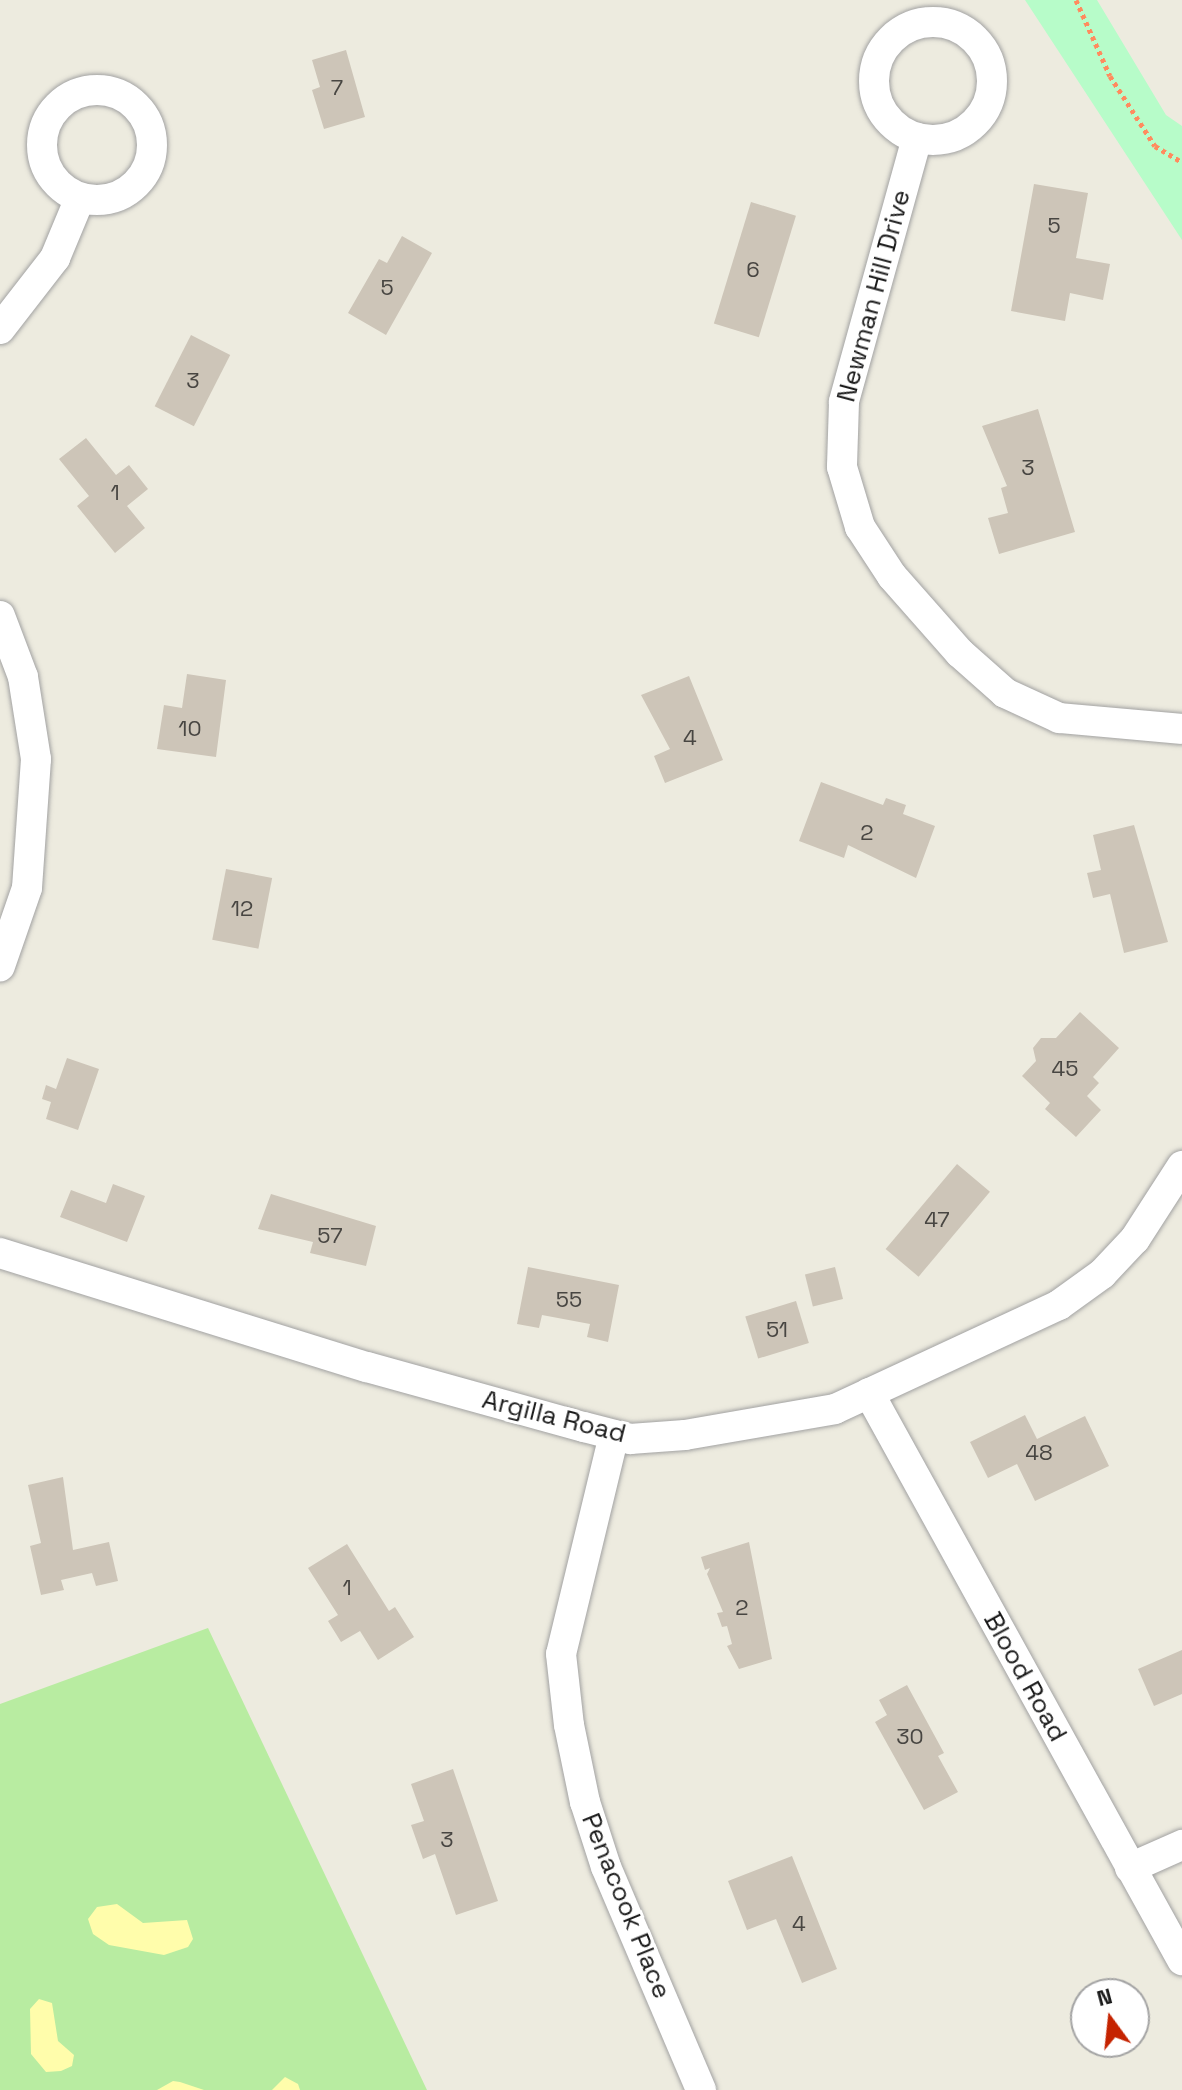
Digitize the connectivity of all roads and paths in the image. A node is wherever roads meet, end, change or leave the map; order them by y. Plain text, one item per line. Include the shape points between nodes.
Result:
1 (1076, 0) edge
2 (917, 138) dead end
3 (1182, 162) edge
4 (80, 198) dead end
5 (0, 329) edge
6 (0, 616) edge
7 (1182, 729) edge
8 (0, 966) edge
9 (1182, 1166) edge
10 (0, 1253) edge
11 (869, 1393) junction
12 (614, 1435) junction
13 (1182, 1845) edge
14 (1130, 1868) junction
15 (1182, 1960) edge
16 (701, 2090) edge

1 - 3 path via 1110,76 1155,146
2 - 7 street, Newman Hill Drive via 844,402 842,467 860,527 892,576 960,653 1005,693 1059,718
4 - 5 street via 55,258
6 - 8 street via 23,677 36,774 27,888
9 - 11 street, Argilla Road via 1135,1239 1081,1290 1011,1329
10 - 12 street, Argilla Road via 367,1367
11 - 12 street, Argilla Road via 835,1409 783,1420 685,1435
11 - 14 street, Blood Road
12 - 16 street, Penacook Place via 561,1654 569,1725 606,1867
13 - 14 street
14 - 15 street, Blood Road

